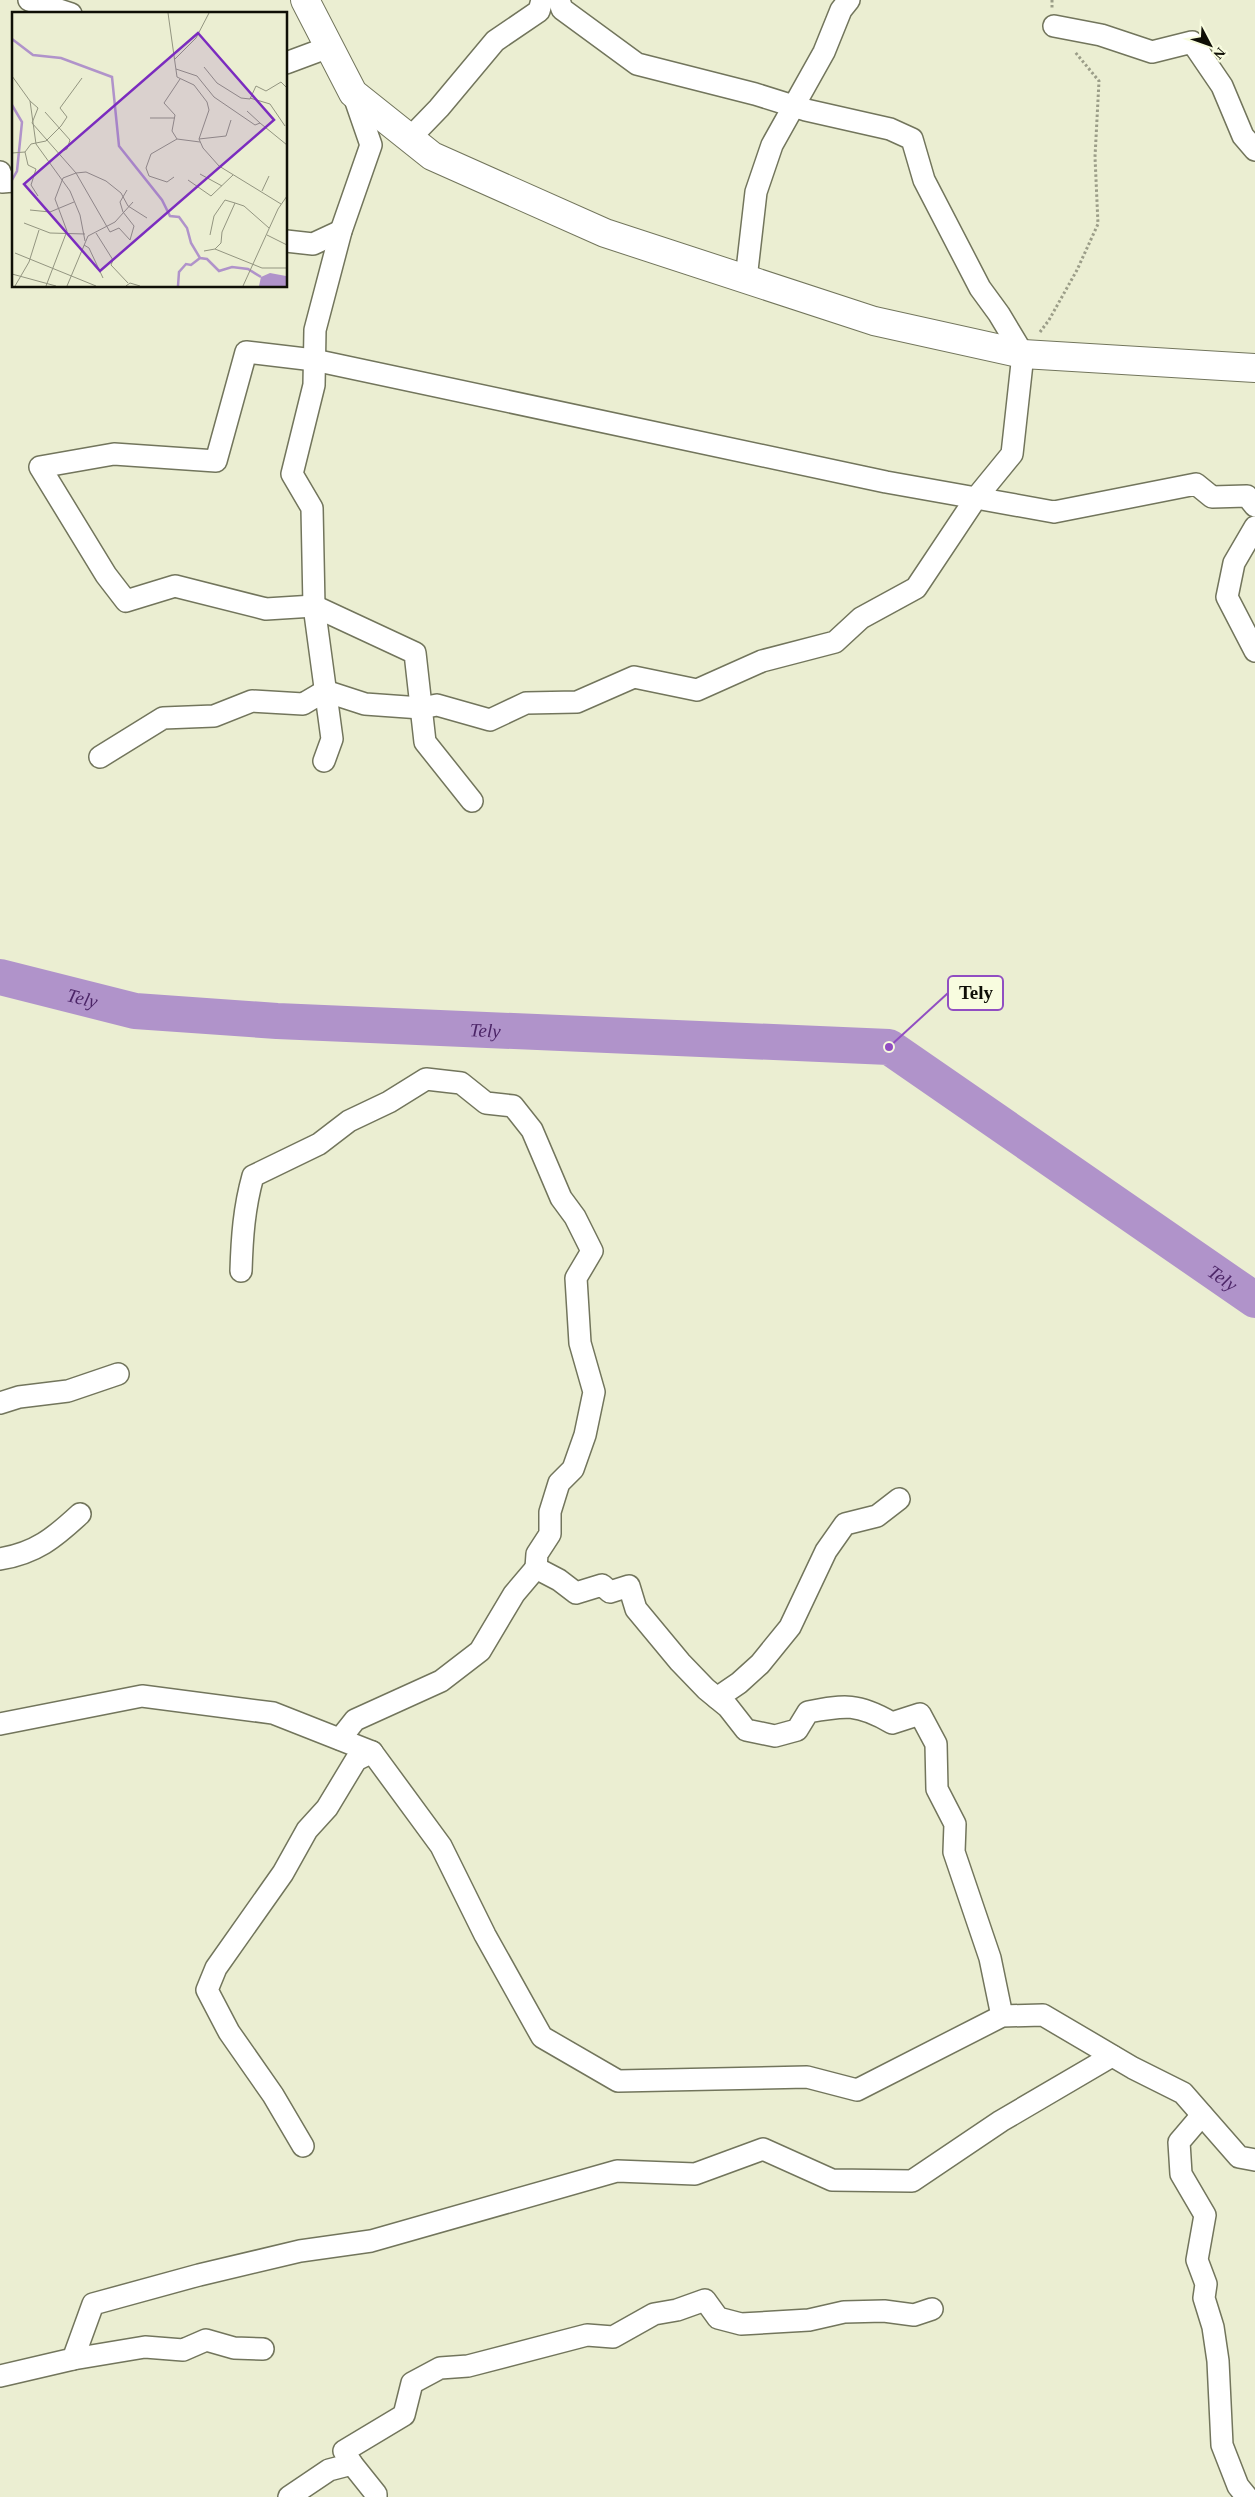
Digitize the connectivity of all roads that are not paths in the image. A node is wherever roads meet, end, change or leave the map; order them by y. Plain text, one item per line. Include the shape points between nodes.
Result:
1 (29, 0) edge
2 (305, 0) edge
3 (542, 0) edge
4 (559, 0) edge
5 (849, 0) edge
6 (65, 12) edge
7 (1054, 26) road end
8 (329, 47) junction
9 (288, 62) edge
10 (353, 93) junction
11 (794, 106) junction
12 (410, 138) junction
13 (1255, 150) edge
14 (0, 172) edge
15 (12, 181) edge
16 (341, 231) junction
17 (288, 242) edge
18 (746, 279) junction
19 (1023, 354) junction
20 (314, 360) junction
21 (1255, 368) edge
22 (976, 498) junction
23 (1255, 506) edge
24 (1255, 527) edge
25 (314, 606) junction
26 (1255, 651) edge
27 (325, 691) junction
28 (422, 708) junction
29 (100, 757) dead end
30 (324, 760) dead end
31 (472, 801) dead end
32 (241, 1271) dead end
33 (118, 1374) dead end
34 (0, 1403) edge
35 (899, 1499) dead end
36 (80, 1514) dead end
37 (0, 1559) edge
38 (536, 1568) junction
39 (717, 1698) junction
40 (0, 1724) edge
41 (340, 1739) junction
42 (372, 1752) junction
43 (1002, 2016) junction
44 (1112, 2056) junction
45 (1202, 2115) junction
46 (303, 2146) dead end
47 (1255, 2160) edge
48 (932, 2309) dead end
49 (263, 2349) dead end
50 (73, 2359) junction
51 (0, 2376) edge
52 (352, 2464) junction
53 (290, 2497) edge
54 (376, 2497) edge
55 (1247, 2497) edge

1 - 6 street
2 - 8 street
3 - 12 street via 539,11 495,42 440,108
4 - 11 street via 562,9 636,64
5 - 11 street
7 - 13 street via 1101,35 1152,52 1192,42 1222,86 1243,136
8 - 9 street
8 - 10 street
10 - 12 street
10 - 16 street via 371,145
11 - 18 street via 772,145 756,192
11 - 19 street via 890,129 912,140 924,180 980,288 1000,314
12 - 18 street via 432,156 605,233
14 - 15 street via 2,182
16 - 17 street via 313,244
16 - 20 street via 315,330
18 - 19 street via 874,321
19 - 21 street
19 - 22 street via 1012,454
20 - 22 street via 886,482
20 - 25 street via 314,385 292,474 312,508
20 - 25 street via 246,352 216,461 114,454 40,467 106,575 126,601 175,586 266,609
22 - 23 street via 1054,512 1196,484 1212,497 1247,496
22 - 28 street via 916,588 861,618 835,642 762,661 697,690 634,677 577,702 526,703 490,720 438,705
24 - 26 street via 1234,563 1227,597
25 - 27 street
25 - 28 street via 415,653
27 - 28 street via 365,704
27 - 29 street via 303,704 252,701 214,716 163,718
27 - 30 street via 332,739
28 - 31 street via 425,742
32 - 38 street via 242,1229 253,1176 319,1144 349,1121 426,1079 461,1083 486,1103 513,1106 532,1130 562,1198 592,1251 576,1278 580,1344 594,1392 585,1435 573,1469 559,1483 550,1512 550,1534 538,1554
33 - 34 street via 68,1391 19,1397
35 - 39 street via 877,1516 845,1524 826,1551 790,1627 760,1664
36 - 37 street via 53,1539 18,1556
38 - 39 street via 576,1593 602,1585 610,1592 629,1586 636,1609 680,1662
38 - 41 street via 514,1594 480,1651 442,1681 355,1720
39 - 43 street via 746,1730 775,1736 797,1730 808,1712 839,1706 871,1710 892,1722 920,1714 936,1744 937,1790 955,1824 954,1852 990,1958
40 - 41 street via 142,1696 273,1713
41 - 42 street
42 - 43 street via 441,1846 485,1935 542,2037 618,2081 807,2077 857,2090
42 - 46 street via 356,1760 328,1808 307,1830 282,1874 216,1968 208,1990 229,2032 273,2095
43 - 44 street via 1044,2015
44 - 45 street via 1183,2093
44 - 50 street via 1001,2121 912,2181 832,2180 763,2149 695,2174 617,2171 371,2240 300,2251 93,2304
45 - 47 street via 1239,2157
45 - 55 street via 1179,2142 1181,2174 1205,2215 1197,2260 1206,2284 1204,2298 1218,2360 1222,2445 1238,2486
48 - 52 street via 914,2315 884,2311 844,2312 809,2320 741,2324 718,2318 705,2300 654,2314 613,2337 587,2335 468,2366 440,2368 412,2383 404,2415 344,2451
49 - 50 street via 234,2348 206,2340 183,2350 145,2347
50 - 51 street
52 - 53 street via 328,2470
52 - 54 street

